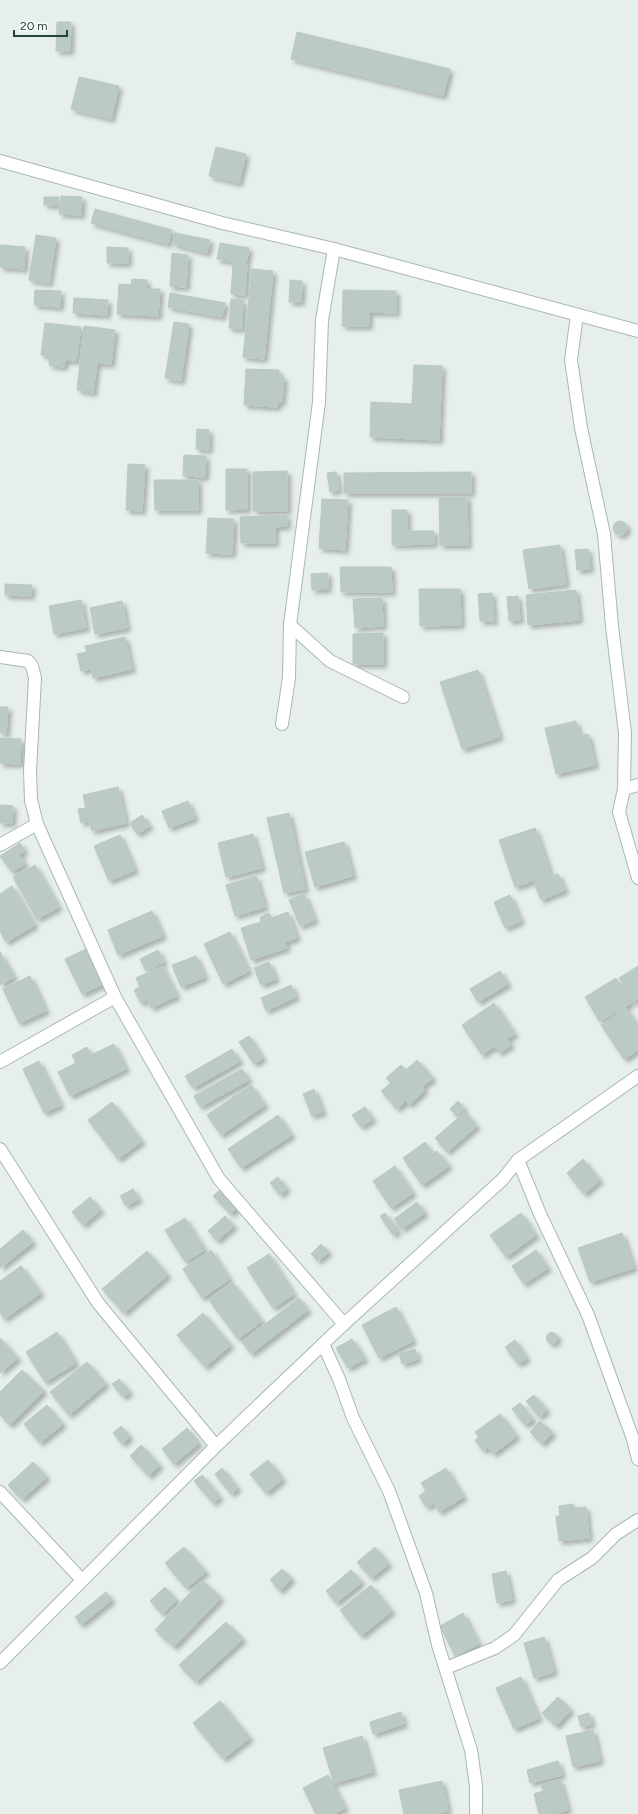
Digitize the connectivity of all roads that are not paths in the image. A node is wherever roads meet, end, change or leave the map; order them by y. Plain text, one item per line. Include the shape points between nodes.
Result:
1 (0, 161) edge
2 (334, 249) junction
3 (577, 315) junction
4 (638, 331) edge
5 (290, 625) junction
6 (0, 657) edge
7 (403, 697) dead end
8 (282, 724) dead end
9 (638, 785) edge
10 (624, 789) junction
11 (37, 824) junction
12 (0, 845) edge
13 (638, 878) edge
14 (114, 998) junction
15 (0, 1062) edge
16 (638, 1076) edge
17 (0, 1149) edge
18 (518, 1160) junction
19 (344, 1324) junction
20 (323, 1344) junction
21 (216, 1446) junction
22 (638, 1459) edge
23 (0, 1492) edge
24 (638, 1520) edge
25 (82, 1580) junction
26 (0, 1663) edge
27 (446, 1668) junction
28 (476, 1814) edge

1 - 2 street via 222,222
2 - 3 street
2 - 5 street via 322,320 319,402
3 - 4 street
3 - 10 street via 571,360 581,428 604,534 625,733
5 - 7 street via 330,661
5 - 8 street via 289,678
6 - 11 street via 28,661 35,678 30,778 31,800
9 - 10 street
10 - 13 street via 619,812
11 - 12 street
11 - 14 street
14 - 15 street
14 - 19 street via 218,1179
16 - 18 street
17 - 21 street via 98,1303
18 - 19 street via 503,1179
18 - 22 street via 540,1214 588,1315
19 - 20 street
20 - 21 street
20 - 27 street via 353,1418 389,1491 426,1594
21 - 25 street
23 - 25 street
24 - 27 street via 616,1534 592,1558 558,1580 514,1635 495,1648
25 - 26 street
27 - 28 street via 471,1750 476,1786

